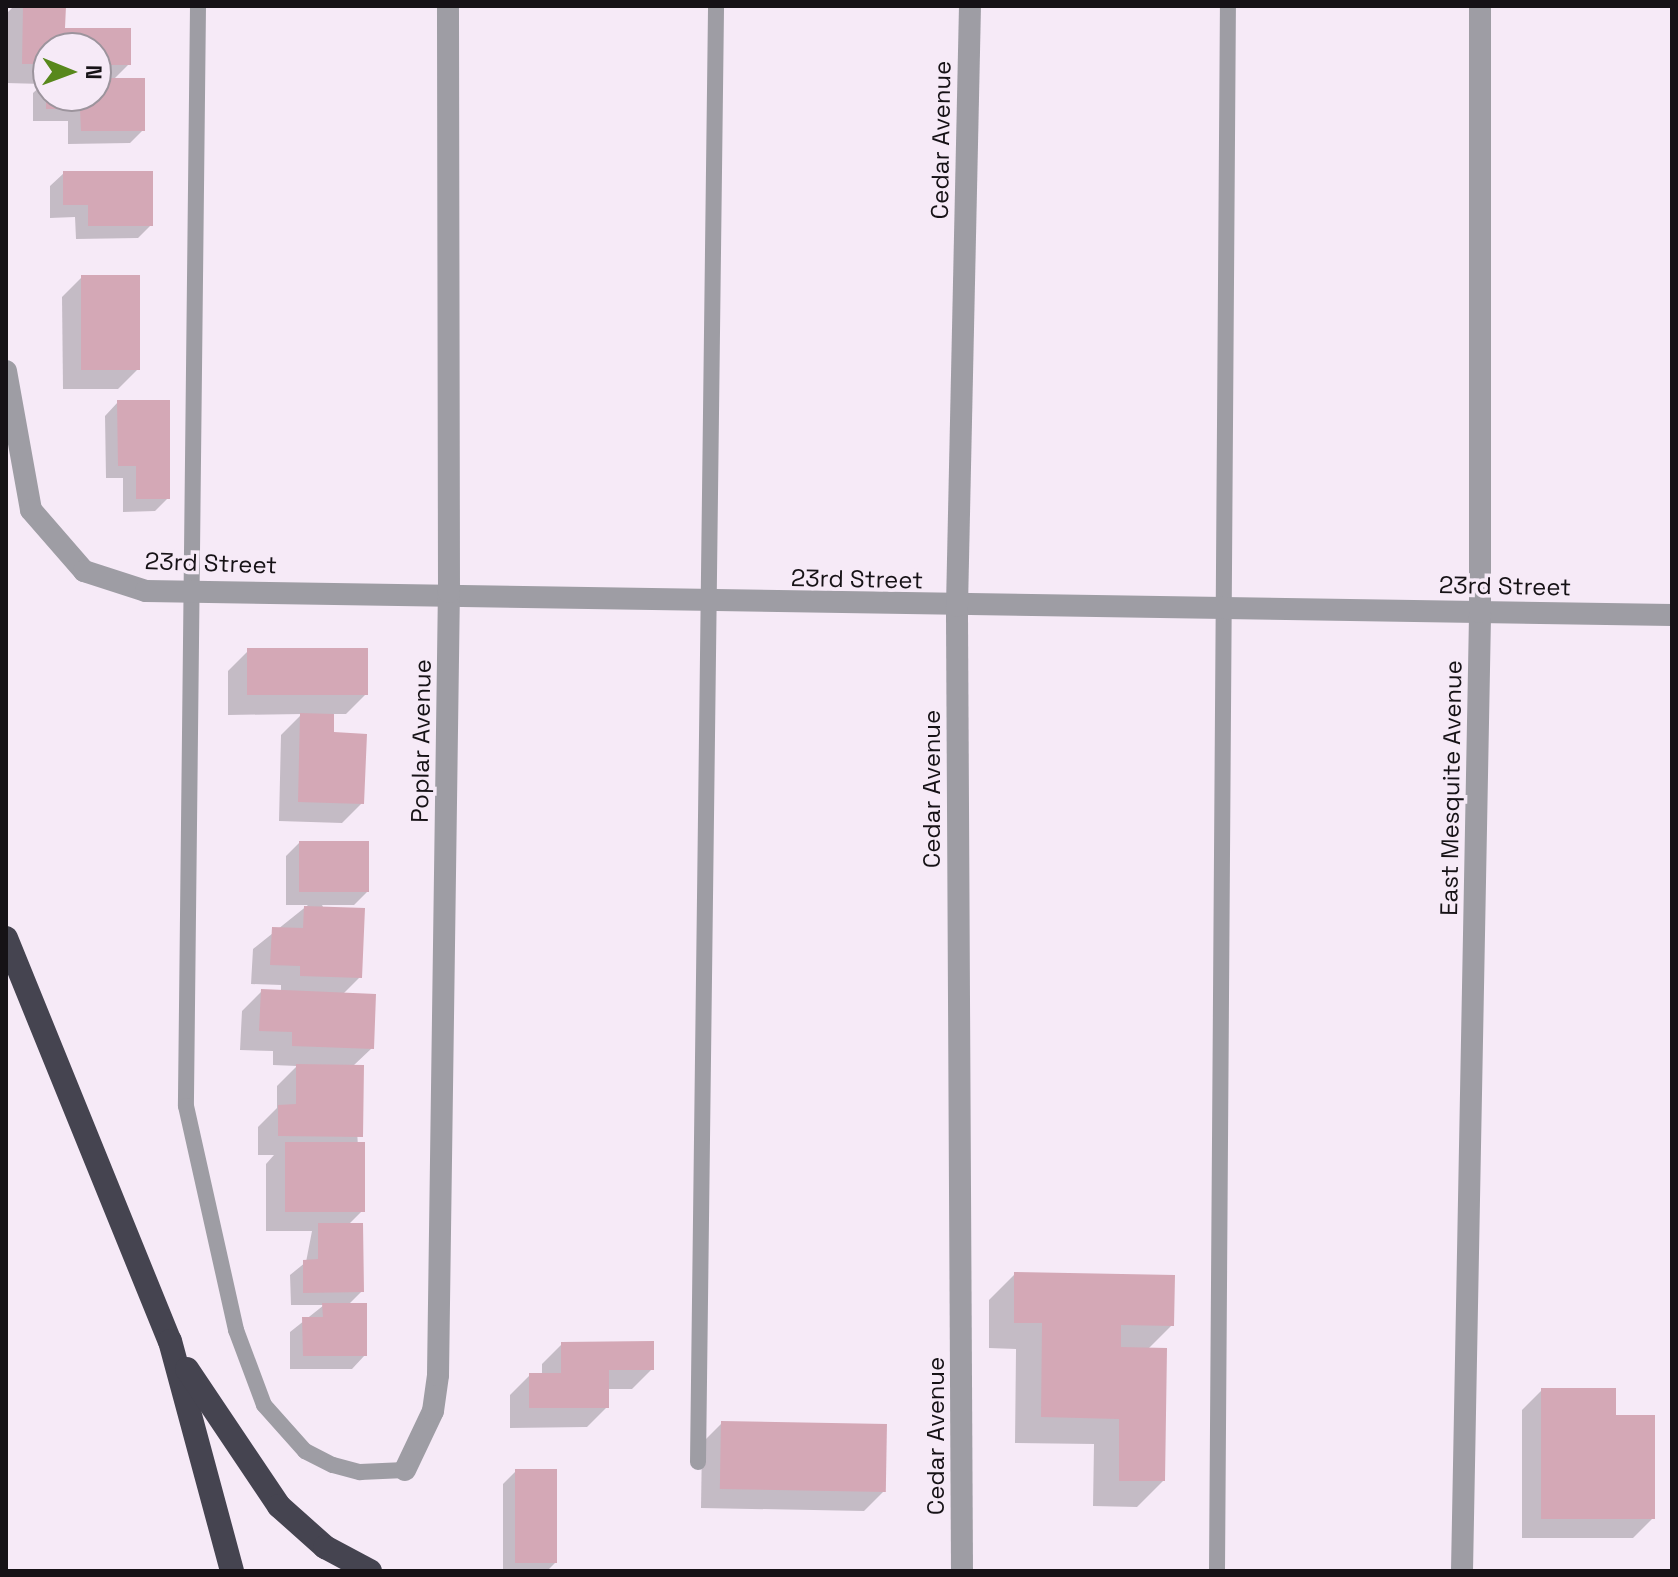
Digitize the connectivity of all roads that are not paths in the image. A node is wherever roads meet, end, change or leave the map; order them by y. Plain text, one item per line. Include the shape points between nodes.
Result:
1 (198, 6) edge
2 (448, 6) edge
3 (716, 6) edge
4 (970, 6) edge
5 (1228, 6) edge
6 (1480, 6) edge
7 (6, 371) edge
8 (193, 592) junction
9 (449, 592) junction
10 (709, 602) junction
11 (1222, 605) junction
12 (957, 606) junction
13 (1480, 612) junction
14 (1672, 615) edge
15 (6, 938) edge
16 (170, 1341) junction
17 (698, 1462) dead end
18 (405, 1470) joint
19 (232, 1571) edge
20 (370, 1571) edge
21 (962, 1571) edge
22 (1217, 1571) edge
23 (1462, 1571) edge

1 - 8 lane
2 - 9 street, Poplar Avenue
3 - 10 lane
4 - 12 street, Cedar Avenue
5 - 11 lane
6 - 13 street, East Mesquite Avenue
7 - 8 street, 23rd Street via 31,510 56,544 84,571 146,591
8 - 9 street, 23rd Street
8 - 18 lane via 186,1106 233,1316 249,1374 282,1431 333,1465 360,1472
9 - 10 street, 23rd Street
9 - 18 street, Poplar Avenue via 438,1375 433,1411
10 - 12 street, 23rd Street
10 - 17 lane
11 - 12 street, 23rd Street
11 - 13 street, 23rd Street
11 - 22 lane
12 - 21 street, Cedar Avenue
13 - 14 street, 23rd Street
13 - 23 street, East Mesquite Avenue
15 - 16 highway
16 - 19 highway
16 - 20 highway via 279,1506 325,1547

